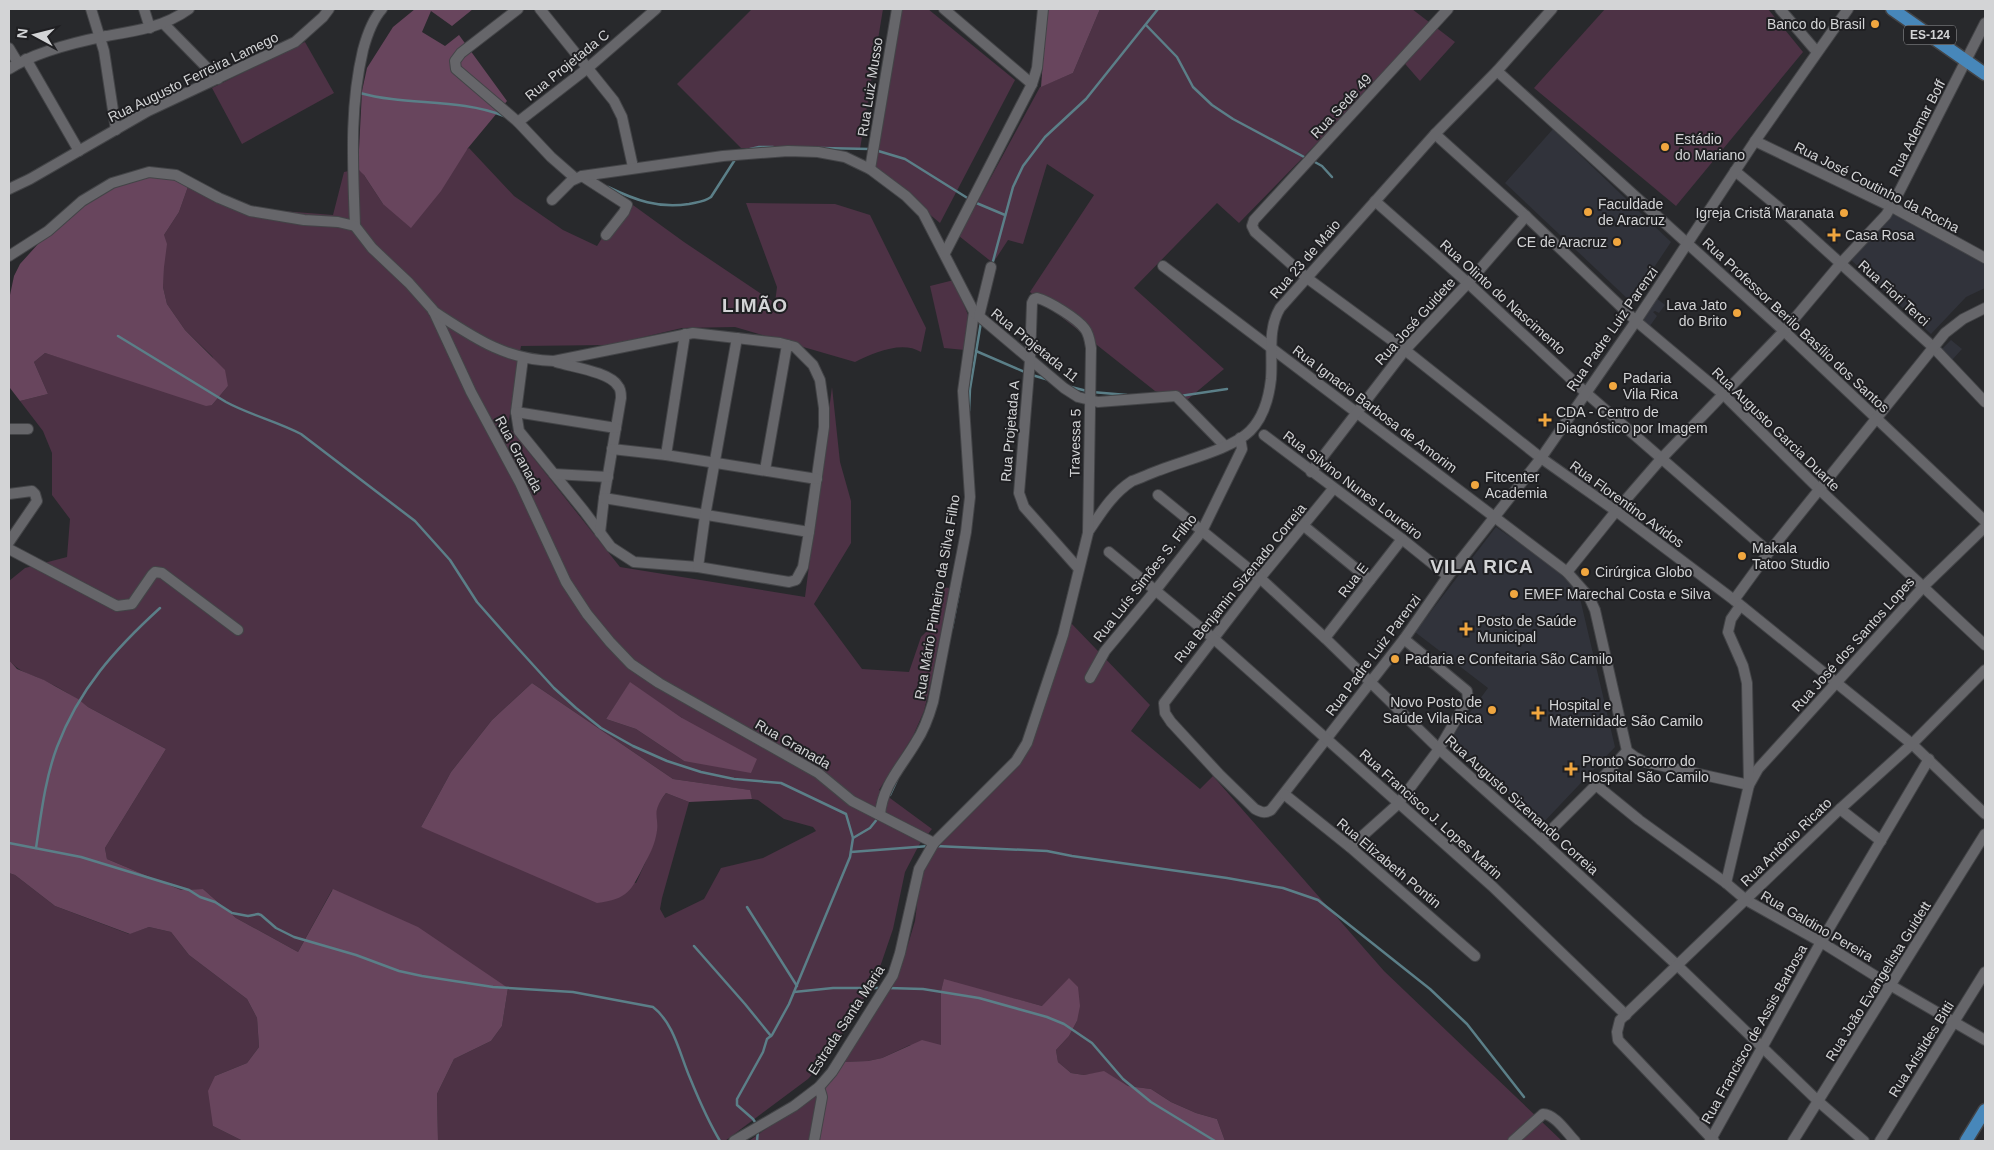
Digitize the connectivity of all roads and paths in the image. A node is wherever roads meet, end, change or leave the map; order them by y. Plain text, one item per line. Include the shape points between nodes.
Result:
1 (91, 9) edge
2 (144, 9) edge
3 (189, 9) edge
4 (329, 9) edge
5 (382, 9) edge
6 (518, 9) edge
7 (540, 9) edge
8 (656, 9) edge
9 (897, 9) edge
10 (944, 9) edge
11 (1043, 9) edge
12 (1448, 9) edge
13 (1552, 9) edge
14 (1780, 9) edge
15 (1848, 9) edge
16 (1892, 9) edge
17 (164, 24) junction
18 (1985, 24) edge
19 (150, 28) junction
20 (101, 37) junction
21 (9, 48) edge
22 (1817, 52) junction
23 (22, 61) junction
24 (1967, 61) junction
25 (589, 68) junction
26 (9, 69) edge
27 (1497, 71) junction
28 (1985, 74) edge
29 (218, 79) junction
30 (1032, 84) junction
31 (513, 119) junction
32 (116, 130) junction
33 (1435, 134) junction
34 (1755, 141) junction
35 (79, 151) junction
36 (633, 167) junction
37 (870, 169) junction
38 (1735, 170) junction
39 (579, 177) junction
40 (9, 189) edge
41 (552, 200) dead end
42 (1375, 201) junction
43 (1892, 207) junction
44 (1526, 216) junction
45 (1254, 220) joint
46 (355, 226) junction
47 (606, 235) dead end
48 (1687, 243) junction
49 (945, 253) junction
50 (9, 256) edge
51 (1985, 258) edge
52 (1841, 264) junction
53 (991, 266) dead end
54 (1163, 266) dead end
55 (1307, 278) junction
56 (1468, 283) junction
57 (1985, 308) edge
58 (433, 310) junction
59 (976, 314) junction
60 (1636, 321) junction
61 (1082, 325) joint
62 (1784, 332) junction
63 (685, 334) junction
64 (737, 338) junction
65 (787, 344) junction
66 (1271, 346) junction
67 (1933, 348) junction
68 (1404, 350) junction
69 (523, 358) junction
70 (1030, 360) junction
71 (554, 362) junction
72 (1585, 392) junction
73 (1724, 395) junction
74 (1089, 400) junction
75 (1985, 402) edge
76 (516, 412) junction
77 (1357, 412) junction
78 (1877, 419) junction
79 (616, 428) junction
80 (9, 429) edge
81 (28, 429) dead end
82 (1264, 436) dead end
83 (1240, 438) junction
84 (1225, 446) junction
85 (612, 449) junction
86 (666, 455) junction
87 (1540, 458) junction
88 (1661, 459) junction
89 (715, 464) junction
90 (765, 470) junction
91 (1311, 472) junction
92 (554, 474) junction
93 (608, 477) junction
94 (817, 480) junction
95 (1333, 489) junction
96 (1820, 490) junction
97 (9, 494) edge
98 (1158, 494) dead end
99 (604, 498) junction
100 (1616, 511) junction
101 (705, 516) junction
102 (1494, 517) junction
103 (1985, 521) edge
104 (1304, 526) junction
105 (1985, 527) edge
106 (1202, 531) junction
107 (809, 532) junction
108 (600, 533) junction
109 (1088, 533) junction
110 (1402, 538) junction
111 (9, 542) edge
112 (9, 549) edge
113 (1109, 552) dead end
114 (1769, 552) junction
115 (698, 567) junction
116 (1079, 569) junction
117 (1567, 572) junction
118 (1448, 576) junction
119 (1260, 578) junction
120 (1370, 580) junction
121 (1924, 586) junction
122 (1155, 591) junction
123 (1737, 603) junction
124 (238, 630) dead end
125 (1213, 638) junction
126 (1325, 638) junction
127 (1404, 639) junction
128 (1985, 645) edge
129 (1985, 670) edge
130 (1090, 678) dead end
131 (1371, 682) junction
132 (1837, 683) junction
133 (1327, 740) junction
134 (1912, 744) junction
135 (1439, 749) junction
136 (1627, 751) junction
137 (1929, 759) junction
138 (1596, 785) junction
139 (1749, 785) junction
140 (1284, 794) junction
141 (1398, 804) junction
142 (1255, 809) joint
143 (1840, 809) junction
144 (1985, 814) edge
145 (880, 815) junction
146 (1985, 834) edge
147 (1541, 840) junction
148 (1881, 841) junction
149 (934, 843) junction
150 (1350, 848) junction
151 (1726, 883) junction
152 (1746, 900) junction
153 (1821, 942) junction
154 (1476, 956) dead end
155 (1677, 965) junction
156 (1985, 972) edge
157 (1890, 985) junction
158 (1626, 1015) junction
159 (1954, 1022) junction
160 (1985, 1040) edge
161 (1762, 1047) junction
162 (819, 1087) junction
163 (1819, 1102) junction
164 (1985, 1110) edge
165 (1712, 1140) edge
166 (734, 1141) edge
167 (814, 1141) edge
168 (1513, 1141) edge
169 (1576, 1141) edge
170 (1794, 1141) edge
171 (1864, 1141) edge
172 (1880, 1141) edge
173 (1966, 1141) edge

1 - 20 street
2 - 19 street
3 - 17 street
4 - 29 street, Rua Augusto Ferreira Lamego via 295,42
5 - 46 street via 374,18 365,43 354,95
6 - 31 street via 455,61 456,69
7 - 25 street
8 - 25 street, Rua Projetada C
9 - 37 street, Rua Luiz Musso
10 - 30 street
11 - 30 street via 1037,68
12 - 45 street, Rua Sede 49
13 - 27 street, Rua 23 de Maio
14 - 22 street
15 - 22 street, Rua Padre Luiz Parenzi
16 - 24 main road, ES-124
17 - 19 street
17 - 29 street
18 - 24 street, Rua Ademar Boff
19 - 20 street
20 - 23 street
20 - 32 street
21 - 23 street
22 - 34 street, Rua Padre Luiz Parenzi
23 - 26 street
23 - 35 street
24 - 28 main road, ES-124
24 - 43 street, Rua Ademar Boff
25 - 31 street, Rua Projetada C
25 - 36 street via 619,109
27 - 33 street, Rua 23 de Maio
27 - 48 street, Rua Professor Berilo Basílio dos Santos
29 - 32 street, Rua Augusto Ferreira Lamego via 148,111
30 - 49 street
31 - 39 street via 551,157
32 - 35 street, Rua Augusto Ferreira Lamego
33 - 42 street, Rua 23 de Maio
33 - 44 street, Rua Augusto Garcia Duarte
34 - 38 street, Rua Padre Luiz Parenzi
34 - 43 street, Rua José Coutinho da Rocha
35 - 40 street, Rua Augusto Ferreira Lamego
36 - 37 street via 788,151 845,157
36 - 39 street
37 - 49 street via 923,213
38 - 48 street, Rua Padre Luiz Parenzi
38 - 52 street, Rua Fiori Terci
39 - 41 street
39 - 47 street via 625,202 626,208
42 - 55 street, Rua 23 de Maio
42 - 56 street, Rua Olinto do Nascimento
43 - 51 street, Rua José Coutinho da Rocha
43 - 52 street, Rua Ademar Boff
44 - 56 street, Rua José Guidete
44 - 60 street, Rua Augusto Garcia Duarte
45 - 55 street, Rua Florentino Avidos via 1255,232
46 - 50 street via 250,210 176,175 149,172 112,182
46 - 58 street, Rua Granada via 372,248
48 - 60 street, Rua Padre Luiz Parenzi
48 - 62 street, Rua Professor Berilo Basílio dos Santos
49 - 59 street
52 - 62 street, Rua Ademar Boff
52 - 67 street, Rua Fiori Terci
53 - 59 street, Rua Mário Pinheiro da Silva Filho
54 - 66 street, Rua Ignacio Barbosa de Amorim
55 - 66 street, Rua 23 de Maio via 1275,317
55 - 68 street, Rua Florentino Avidos
56 - 68 street, Rua José Guidete
56 - 72 street, Rua Olinto do Nascimento
57 - 67 street via 1951,328
58 - 69 street via 473,338
58 - 145 street, Rua Granada via 566,582 610,642 631,664 659,684 818,773 852,801
59 - 70 street, Rua Projetada 11
59 - 145 street, Rua Mário Pinheiro da Silva Filho via 964,391 970,497 941,668 925,726 890,782
60 - 72 street, Rua Padre Luiz Parenzi
60 - 73 street, Rua Augusto Garcia Duarte
61 - 70 street, Rua Projetada A via 1044,300 1034,299
61 - 74 street, Travessa 5 via 1092,348
62 - 73 street, Rua Ademar Boff
62 - 78 street, Rua Professor Berilo Basílio dos Santos
63 - 64 street
63 - 71 street
63 - 86 street
64 - 65 street
64 - 89 street
65 - 90 street
65 - 94 street via 795,347 813,365 820,380 824,427
66 - 77 street, Rua Ignacio Barbosa de Amorim
66 - 83 street, Rua 23 de Maio via 1266,404 1255,426
67 - 75 street, Rua Fiori Terci
67 - 78 street
68 - 77 street, Rua José Guidete
68 - 87 street, Rua Florentino Avidos
69 - 71 street
69 - 76 street
70 - 74 street, Rua Projetada 11 via 1064,388
70 - 116 street, Rua Projetada A via 1019,486 1021,500
71 - 79 street via 607,377 618,386 621,398
72 - 87 street, Rua Padre Luiz Parenzi
72 - 88 street, Rua Olinto do Nascimento
73 - 88 street, Rua Ademar Boff
73 - 96 street, Rua Augusto Garcia Duarte
74 - 84 street, Rua Projetada 11 via 1178,398
74 - 109 street, Travessa 5
76 - 79 street
76 - 92 street via 517,426 523,438
77 - 91 street, Rua José Guidete
77 - 102 street, Rua Ignacio Barbosa de Amorim
78 - 96 street
78 - 103 street, Rua Professor Berilo Basílio dos Santos
79 - 85 street
80 - 81 street
82 - 91 street, Rua Silvino Nunes Loureiro
83 - 84 street, Rua 23 de Maio
83 - 106 street, Rua Luís Simões S. Filho via 1242,450
84 - 109 street, Rua 23 de Maio via 1132,481 1110,500
85 - 86 street
85 - 93 street
86 - 89 street
87 - 100 street, Rua Florentino Avidos
87 - 102 street, Rua Padre Luiz Parenzi
88 - 100 street, Rua Ademar Boff
88 - 114 street, Rua Olinto do Nascimento
89 - 90 street
89 - 101 street
90 - 94 street
91 - 95 street, Rua Silvino Nunes Loureiro
92 - 93 street
92 - 108 street
93 - 99 street
94 - 107 street
95 - 104 street, Rua Benjamin Sizenado Correia
95 - 110 street, Rua Silvino Nunes Loureiro
96 - 114 street
96 - 121 street, Rua Augusto Garcia Duarte
97 - 111 street via 32,492 37,497
98 - 106 street, Rua Augusto Sizenando Correia
99 - 101 street
99 - 108 street
100 - 117 street, Rua Ademar Boff
100 - 123 street, Rua Florentino Avidos
101 - 107 street
101 - 115 street
102 - 117 street, Rua Ignacio Barbosa de Amorim
102 - 118 street, Rua Padre Luiz Parenzi
104 - 119 street, Rua Benjamin Sizenado Correia
104 - 120 street
105 - 121 street, Rua José dos Santos Lopes
106 - 119 street, Rua Augusto Sizenando Correia
106 - 122 street, Rua Luís Simões S. Filho
107 - 115 street via 800,575 793,582
108 - 115 street via 611,548 634,562
109 - 116 street, Estrada Santa Maria
110 - 118 street, Rua Silvino Nunes Loureiro
110 - 120 street, Rua E
112 - 124 street via 117,606 132,604 152,575 162,573
113 - 122 street, Rua Francisco J. Lopes Marin
114 - 123 street
116 - 149 street, Estrada Santa Maria via 1063,635 1028,743 1003,776
117 - 136 street, Rua Ignacio Barbosa de Amorim via 1589,597 1595,610
118 - 127 street, Rua Padre Luiz Parenzi
119 - 125 street, Rua Benjamin Sizenado Correia
119 - 126 street, Rua Augusto Sizenando Correia
120 - 126 street, Rua E
121 - 128 street, Rua Augusto Garcia Duarte
121 - 132 street, Rua José dos Santos Lopes
122 - 125 street, Rua Francisco J. Lopes Marin
122 - 130 street, Rua Luís Simões S. Filho via 1105,650
123 - 132 street, Rua Florentino Avidos
123 - 139 street via 1728,632 1747,683
125 - 133 street, Rua Francisco J. Lopes Marin
125 - 142 street, Rua Benjamin Sizenado Correia via 1164,702 1163,708 1171,722 1218,774
126 - 131 street, Rua Augusto Sizenando Correia
127 - 131 street, Rua Padre Luiz Parenzi
127 - 135 street via 1467,690 1468,698
129 - 134 street, Rua Antônio Ricato
131 - 133 street, Rua Padre Luiz Parenzi
131 - 135 street, Rua Augusto Sizenando Correia
132 - 134 street, Rua Florentino Avidos
132 - 139 street, Rua José dos Santos Lopes via 1758,769
133 - 140 street, Rua Padre Luiz Parenzi
133 - 141 street, Rua Francisco J. Lopes Marin
134 - 137 street, Rua Florentino Avidos
134 - 143 street, Rua Antônio Ricato
135 - 141 street
135 - 147 street, Rua Augusto Sizenando Correia
136 - 138 street
136 - 139 street via 1645,762
137 - 144 street, Rua Florentino Avidos
137 - 148 street, Rua Francisco de Assis Barbosa
138 - 147 street
138 - 151 street, Rua Galdino Pereira
139 - 151 street
140 - 142 street, Rua Padre Luiz Parenzi via 1267,813
140 - 150 street, Rua Elizabeth Pontin
141 - 150 street
141 - 158 street, Rua Francisco J. Lopes Marin via 1492,886
143 - 148 street
143 - 152 street, Rua Antônio Ricato
145 - 149 street, Rua Granada
146 - 157 street, Rua João Evangelista Guidett
147 - 155 street, Rua Augusto Sizenando Correia
148 - 153 street, Rua Francisco de Assis Barbosa
149 - 162 street, Estrada Santa Maria via 919,869 893,974 832,1072
150 - 154 street, Rua Elizabeth Pontin
151 - 152 street, Rua Galdino Pereira
152 - 153 street, Rua Galdino Pereira
152 - 155 street, Rua Antônio Ricato
153 - 157 street, Rua Galdino Pereira
153 - 161 street, Rua Francisco de Assis Barbosa
155 - 158 street, Rua Antônio Ricato
155 - 161 street, Rua Augusto Sizenando Correia
156 - 159 street, Rua Aristides Bitti
157 - 159 street, Rua Galdino Pereira
157 - 163 street, Rua João Evangelista Guidett
158 - 165 street, Rua Antônio Ricato via 1618,1026 1618,1040
159 - 160 street, Rua Galdino Pereira
159 - 172 street, Rua Aristides Bitti
161 - 163 street, Rua Augusto Sizenando Correia
161 - 165 street, Rua Francisco de Assis Barbosa
162 - 166 street, Estrada Santa Maria via 794,1106
162 - 167 street via 822,1098
163 - 170 street, Rua João Evangelista Guidett
163 - 171 street, Rua Augusto Sizenando Correia
164 - 173 main road
168 - 169 street via 1539,1116 1548,1114

